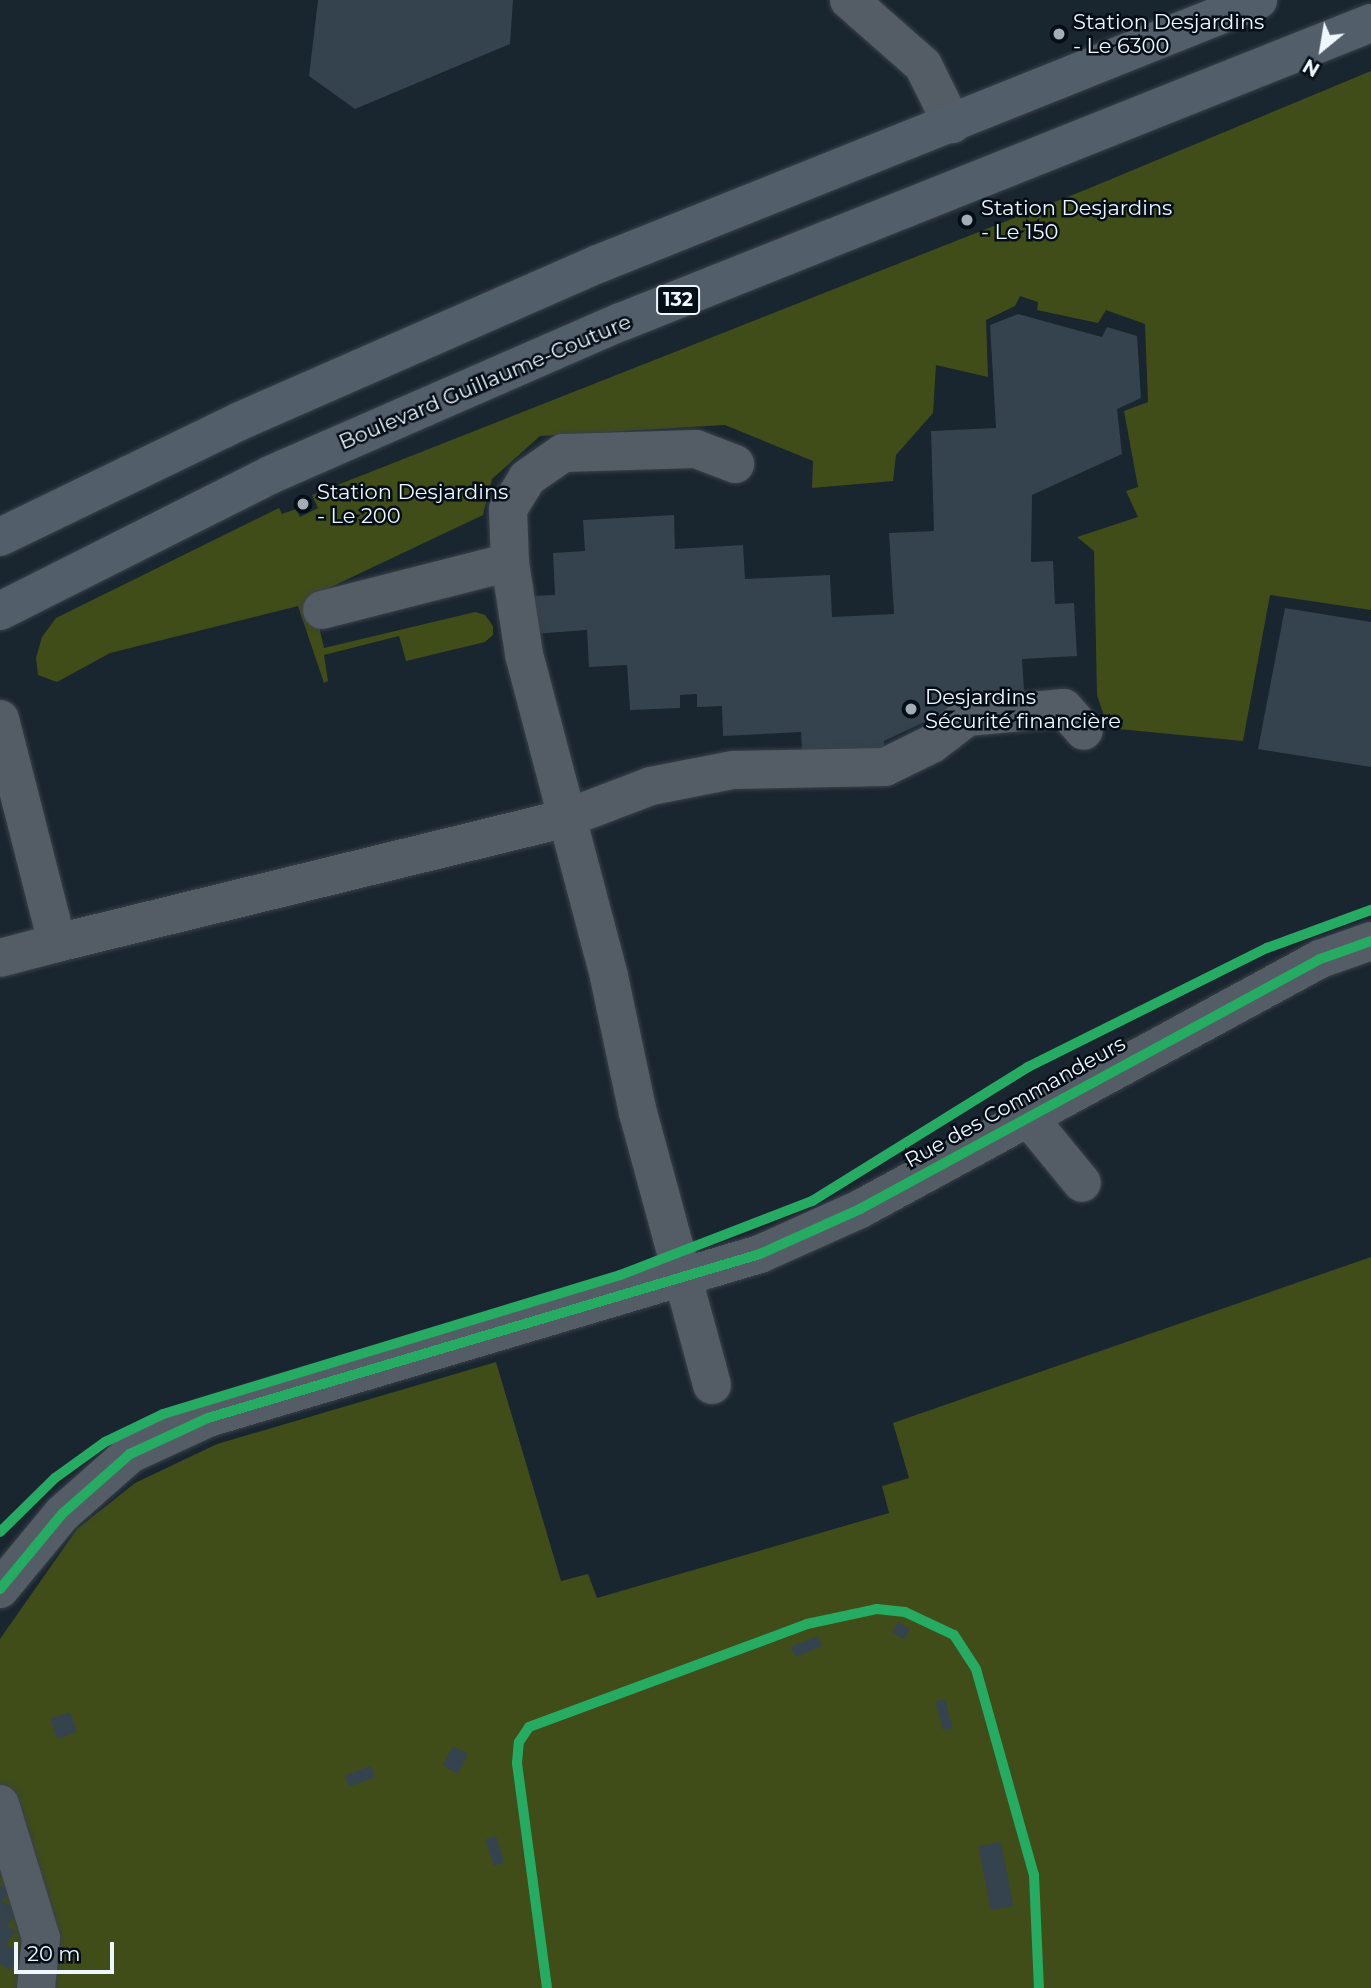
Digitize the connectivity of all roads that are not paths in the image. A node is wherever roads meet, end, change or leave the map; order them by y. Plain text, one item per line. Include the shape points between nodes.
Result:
1 (849, 0) edge
2 (1258, 0) edge
3 (1371, 23) edge
4 (952, 124) junction
5 (735, 464) dead end
6 (0, 537) edge
7 (510, 562) junction
8 (321, 610) dead end
9 (0, 611) edge
10 (0, 719) edge
11 (1084, 731) dead end
12 (567, 818) junction
13 (1371, 941) edge
14 (57, 943) junction
15 (0, 958) edge
16 (1028, 1117) junction
17 (1082, 1184) dead end
18 (683, 1279) junction
19 (712, 1385) dead end
20 (0, 1589) edge
21 (0, 1804) edge
22 (36, 1988) edge

1 - 4 street via 923,65
2 - 4 main road
3 - 9 main road, Boulevard Guillaume-Couture / 132 via 621,322 270,475
4 - 6 main road via 598,264 240,421
5 - 7 street via 696,449 563,453 527,478 508,509
7 - 8 street
7 - 12 street via 524,654
10 - 14 street
11 - 12 street via 1064,708 967,717 932,744 885,766 733,770 651,786
12 - 14 street
12 - 18 street
13 - 16 street, Rue des Commandeurs via 1320,959
14 - 15 street
16 - 17 street
16 - 18 street, Rue des Commandeurs via 860,1209 760,1254
18 - 19 street
18 - 20 street, Rue des Commandeurs via 208,1418 130,1454 62,1514
21 - 22 street via 41,1938

